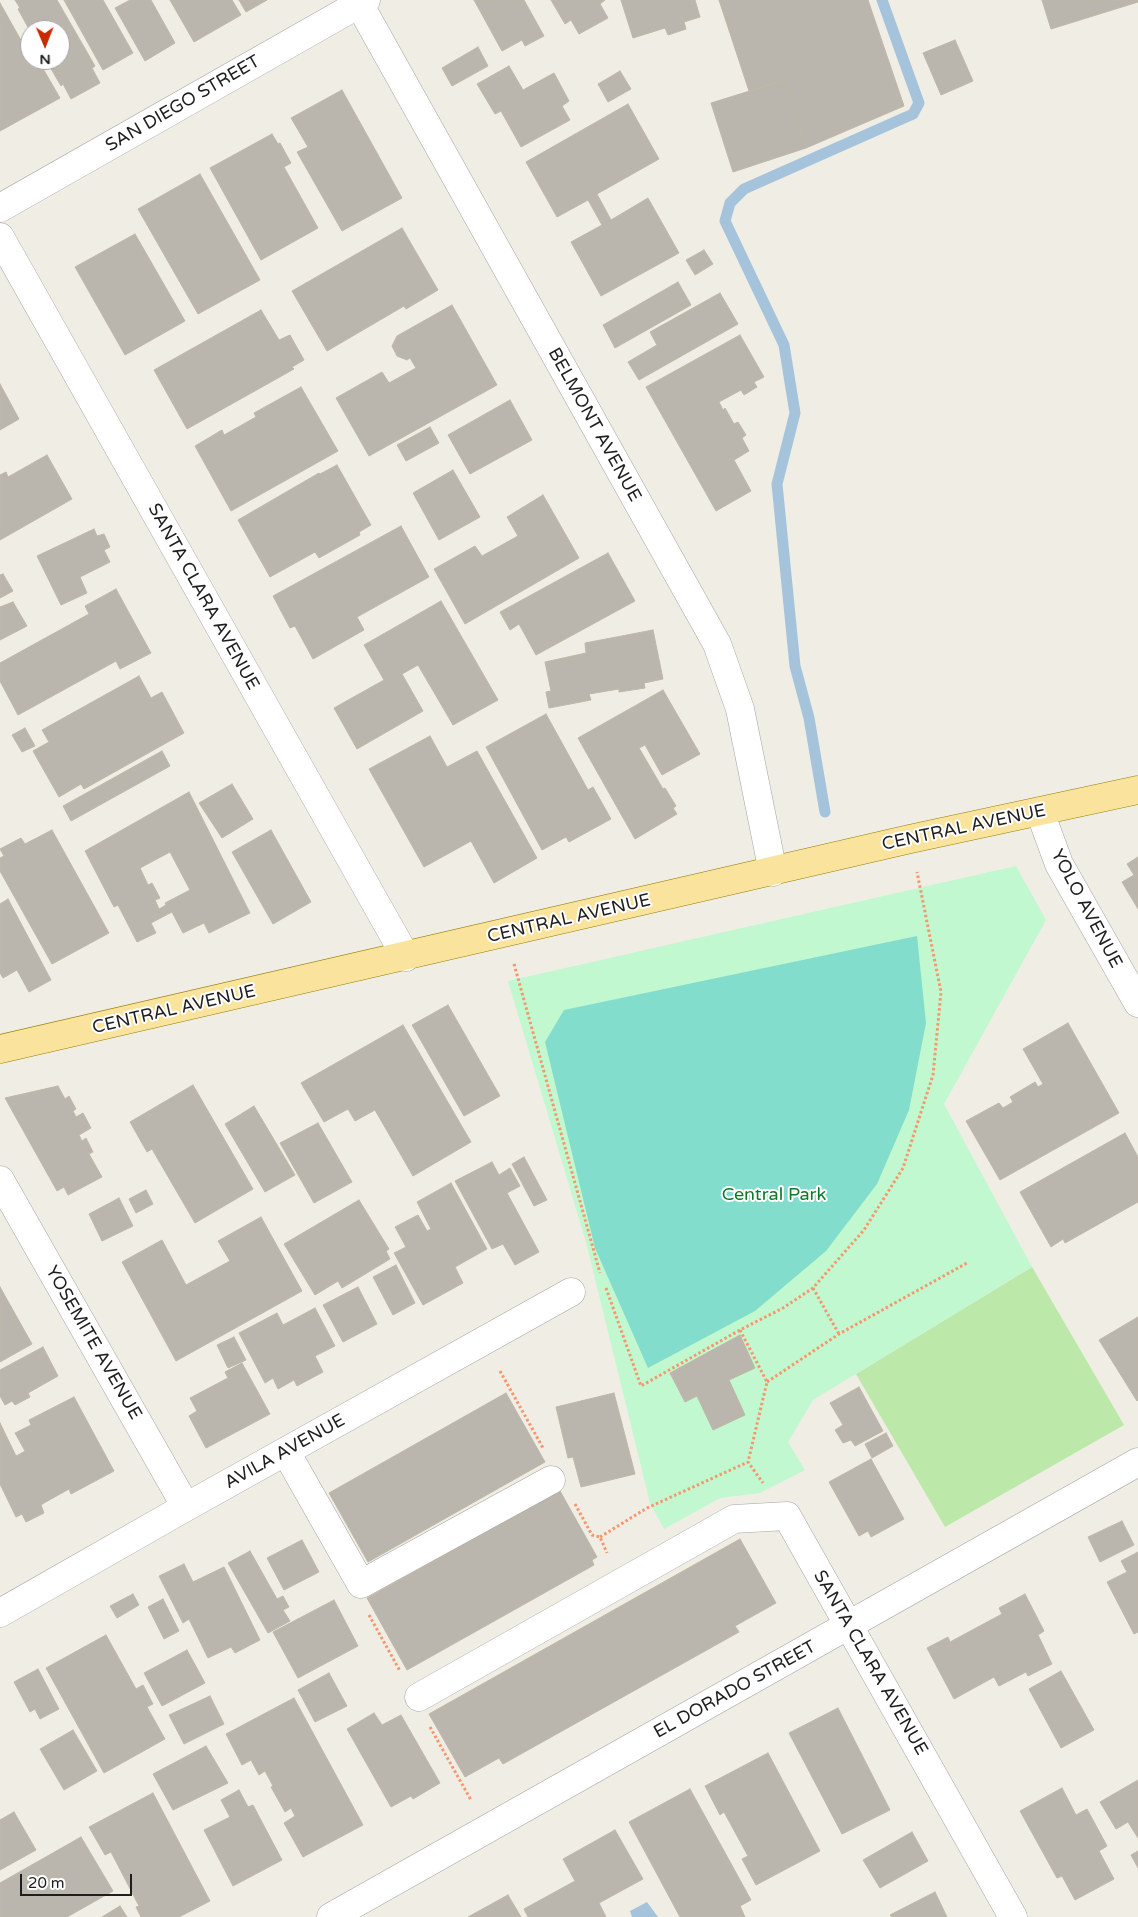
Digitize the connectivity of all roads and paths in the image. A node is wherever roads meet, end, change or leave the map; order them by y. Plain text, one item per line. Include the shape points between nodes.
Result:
1 (361, 1) edge
2 (0, 208) edge
3 (0, 237) edge
4 (1138, 790) edge
5 (1040, 812) junction
6 (910, 840) junction
7 (773, 872) junction
8 (506, 934) junction
9 (406, 957) junction
10 (1138, 1003) edge
11 (0, 1049) edge
12 (0, 1180) edge
13 (967, 1263) dead end
14 (601, 1276) dead end
15 (604, 1285) dead end
16 (812, 1288) junction
17 (571, 1292) dead end
18 (740, 1330) junction
19 (839, 1334) junction
20 (767, 1382) junction
21 (286, 1452) junction
22 (748, 1462) junction
23 (1138, 1462) edge
24 (551, 1480) dead end
25 (186, 1507) junction
26 (787, 1516) junction
27 (600, 1537) dead end
28 (0, 1613) edge
29 (849, 1626) junction
30 (419, 1697) dead end
31 (332, 1917) edge
32 (1013, 1917) edge

1 - 2 street, SAN DIEGO STREET
1 - 7 street, BELMONT AVENUE via 717,644 740,710
3 - 9 street, SANTA CLARA AVENUE
4 - 5 main road, CENTRAL AVENUE
5 - 6 main road, CENTRAL AVENUE
5 - 10 street, YOLO AVENUE via 1059,864
6 - 7 main road, CENTRAL AVENUE
6 - 16 path via 941,992 933,1075 903,1168 864,1230
7 - 8 main road, CENTRAL AVENUE
8 - 9 main road, CENTRAL AVENUE
8 - 14 path
9 - 11 main road, CENTRAL AVENUE
12 - 25 street, YOSEMITE AVENUE
13 - 19 path
15 - 18 path via 641,1386
16 - 18 path via 783,1308
16 - 19 path
17 - 21 street, AVILA AVENUE
18 - 20 path
19 - 20 path
20 - 22 path
21 - 24 street via 361,1584
21 - 25 street, AVILA AVENUE
22 - 26 path
22 - 27 path via 646,1508
23 - 29 street, EL DORADO STREET
25 - 28 street, AVILA AVENUE
26 - 29 street, SANTA CLARA AVENUE
26 - 30 street via 734,1519
29 - 31 street, EL DORADO STREET
29 - 32 street, SANTA CLARA AVENUE

